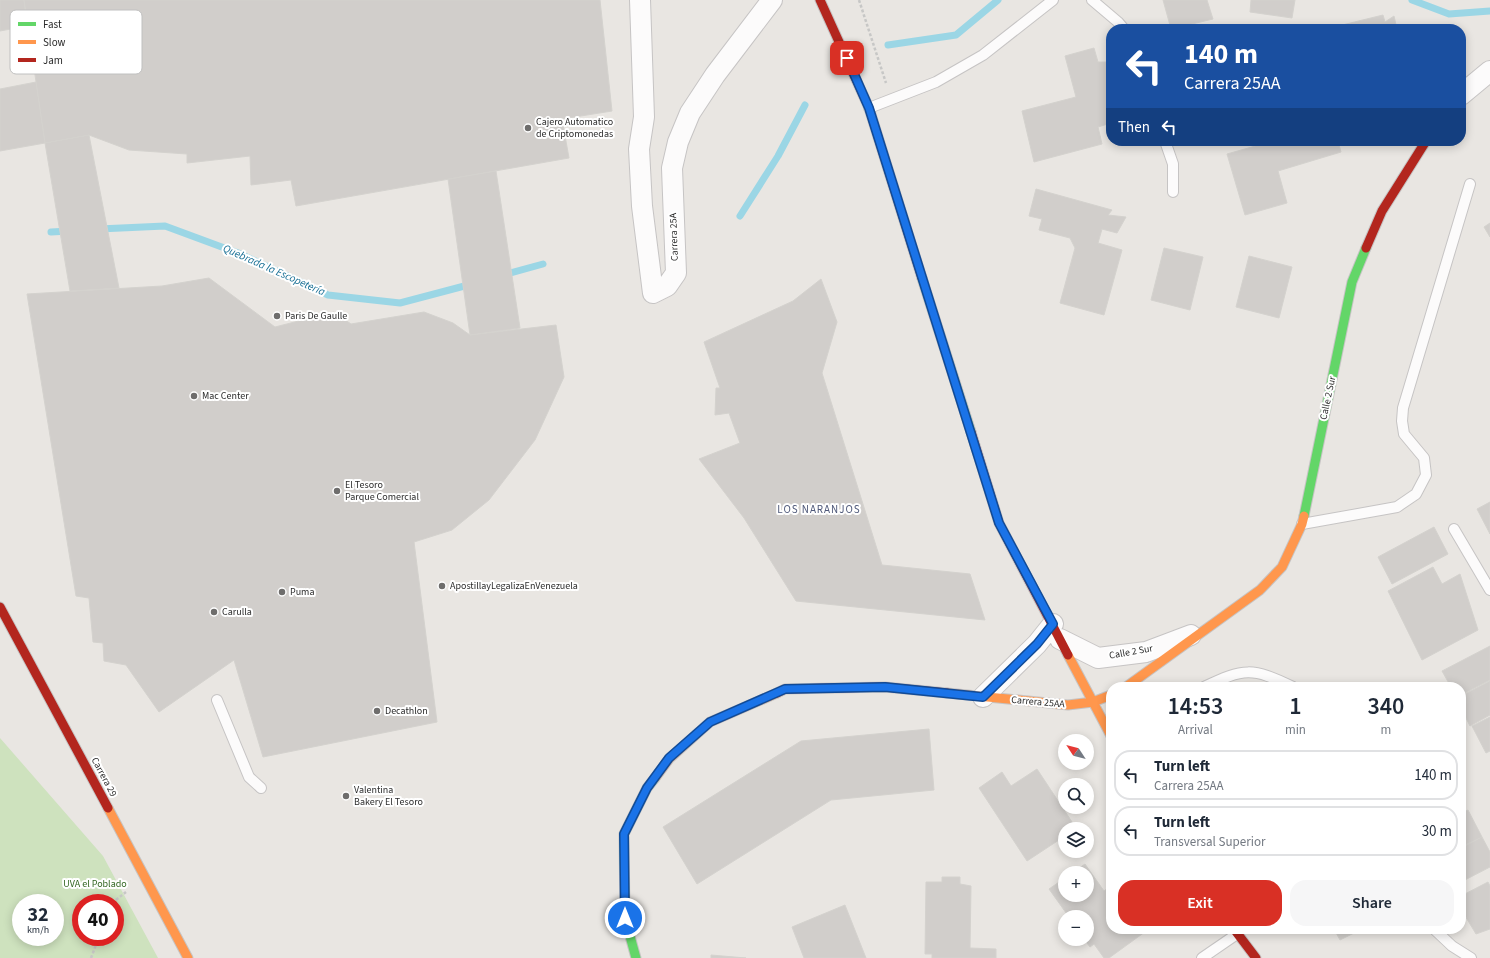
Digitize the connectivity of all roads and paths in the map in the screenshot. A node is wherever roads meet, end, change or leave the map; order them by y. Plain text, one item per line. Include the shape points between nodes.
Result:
1 (640, 0) edge
2 (772, 0) edge
3 (820, 0) edge
4 (1053, 0) edge
5 (1092, 0) edge
6 (1120, 24) edge
7 (844, 29) dead end
8 (1490, 71) edge
9 (1466, 91) edge
10 (867, 105) junction
11 (1167, 146) edge
12 (1423, 146) edge
13 (1470, 184) dead end
14 (1172, 192) dead end
15 (1302, 524) junction
16 (1454, 529) dead end
17 (1490, 590) edge
18 (0, 607) edge
19 (1057, 631) junction
20 (1203, 631) junction
21 (1133, 682) edge
22 (1215, 682) edge
23 (1281, 682) edge
24 (983, 697) junction
25 (1106, 697) edge
26 (217, 700) dead end
27 (1093, 702) junction
28 (1106, 727) edge
29 (261, 788) dead end
30 (129, 890) dead end
31 (124, 894) edge
32 (1231, 934) edge
33 (1237, 934) edge
34 (1439, 934) edge
35 (96, 946) edge
36 (91, 958) edge
37 (188, 958) edge
38 (636, 958) edge
39 (1202, 958) edge
40 (1256, 958) edge
41 (1471, 958) edge

1 - 2 street, Carrera 25A via 644,117 639,156 642,206 653,293 667,286 676,273 672,168 678,142 690,113 715,75
3 - 10 street
4 - 10 lane via 983,56 936,82
5 - 6 lane
7 - 10 street
8 - 9 street
10 - 19 street via 999,523
11 - 14 lane via 1173,164
12 - 15 street, Calle 2 Sur via 1382,211 1352,282
13 - 15 lane via 1403,408 1404,434 1424,458 1426,475 1416,494 1397,508
15 - 20 street, Calle 2 Sur via 1282,567 1260,590
16 - 17 lane
18 - 37 street, Carrera 29
19 - 20 street, Calle 2 Sur via 1098,658 1146,652
19 - 24 street via 1037,644
19 - 27 street
20 - 21 street, Calle 2 Sur
22 - 23 lane via 1234,673 1257,672
24 - 27 street, Carrera 25AA via 1068,705
24 - 38 street, Carrera 25AA via 885,687 785,689 710,722 669,758 647,788 624,834 625,918
25 - 27 street
26 - 29 lane via 248,777
27 - 28 street
30 - 31 path
32 - 39 lane
33 - 40 street
34 - 41 lane
35 - 36 path

